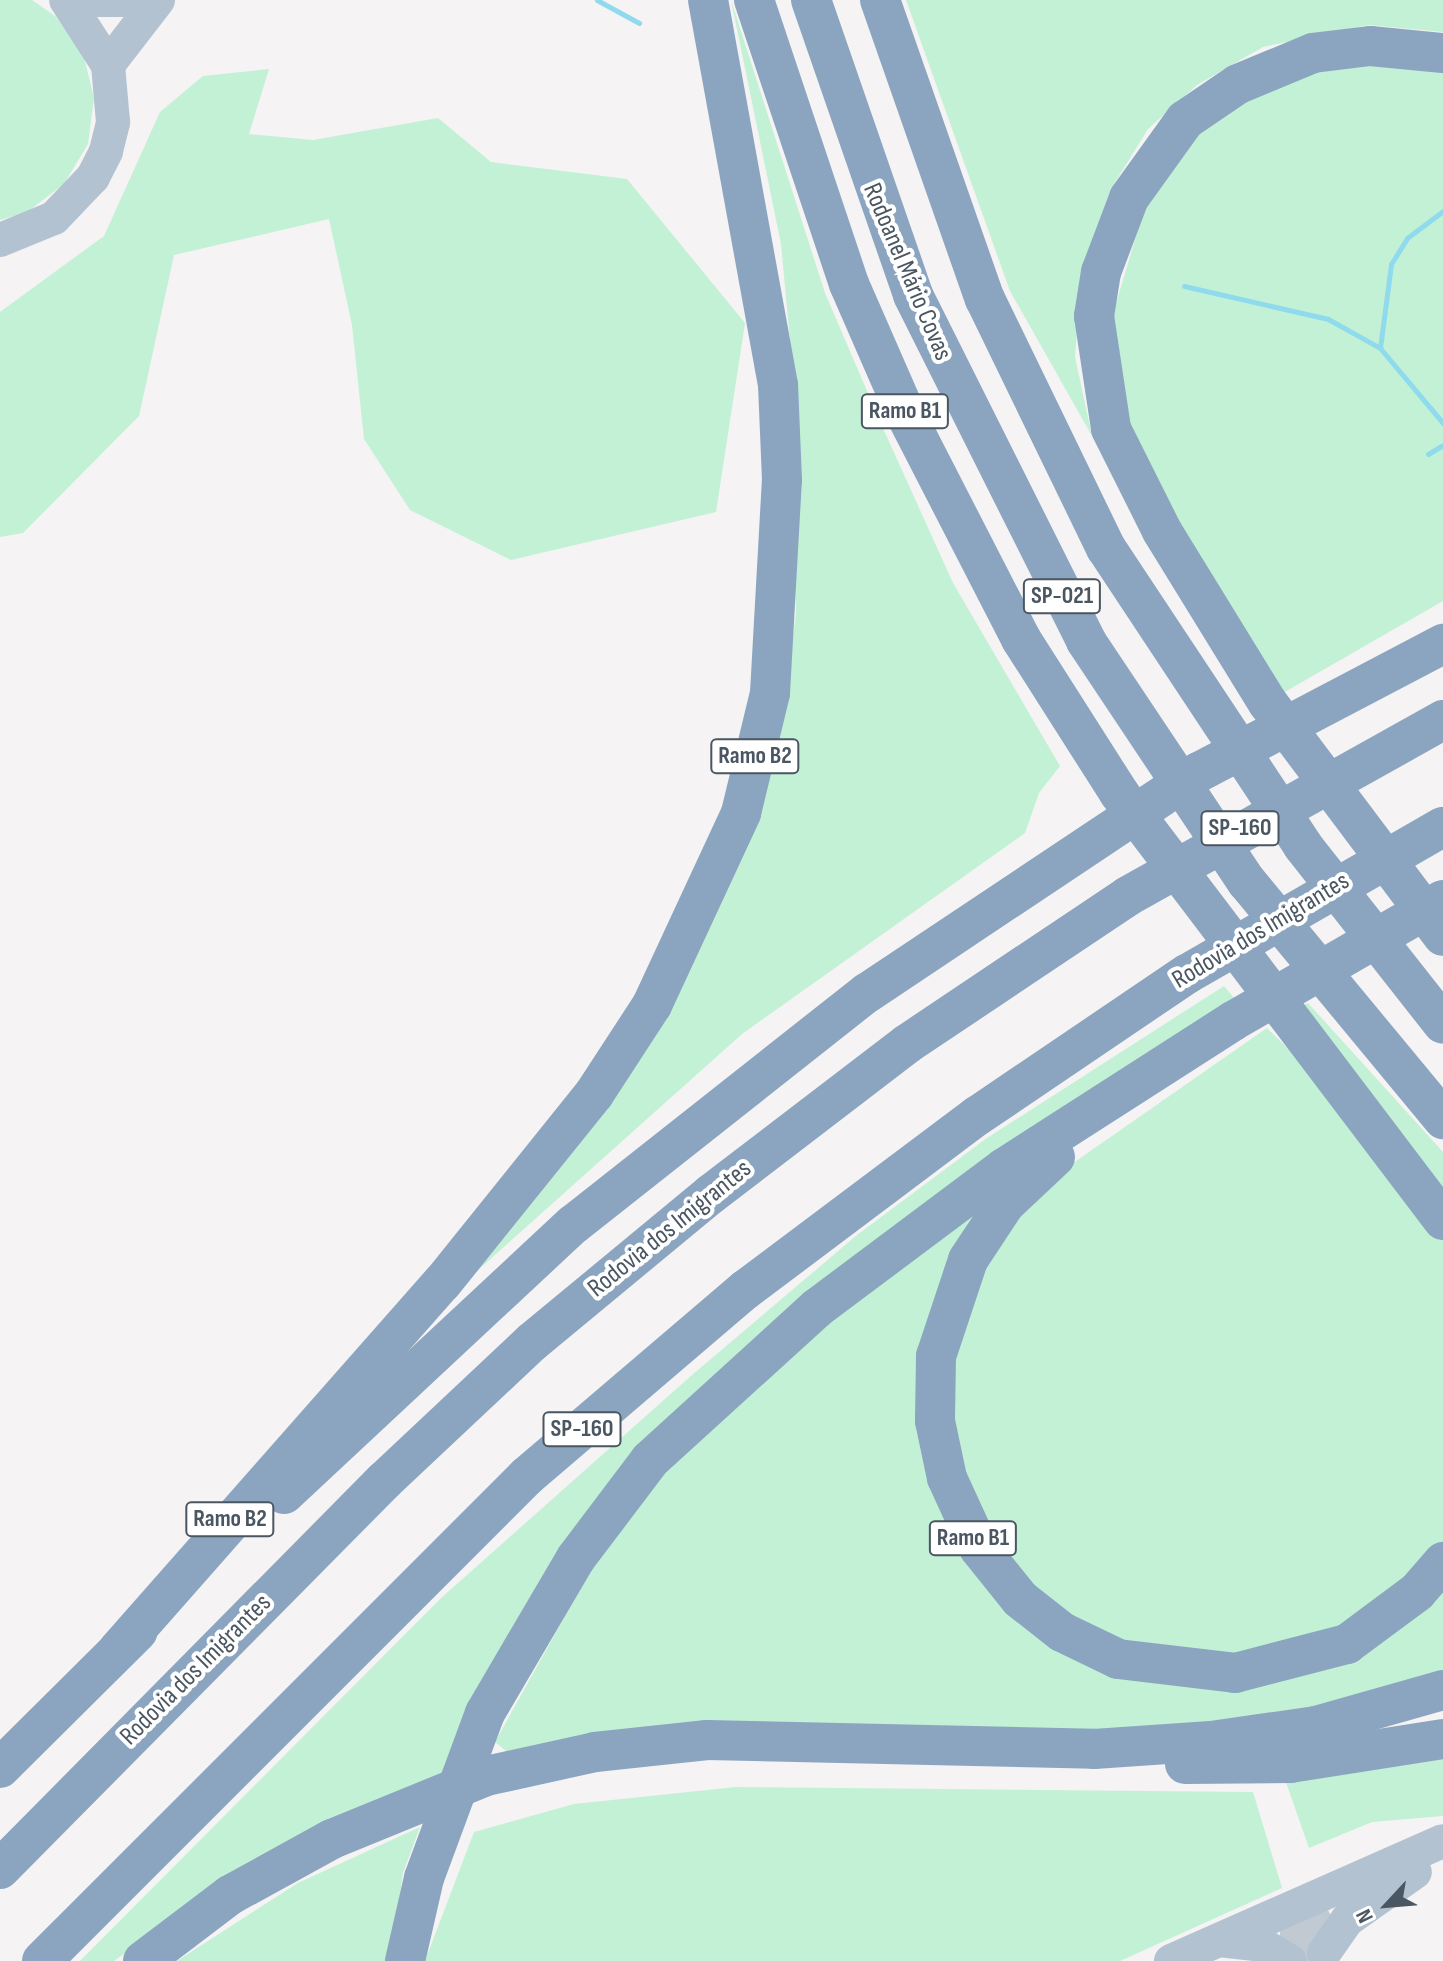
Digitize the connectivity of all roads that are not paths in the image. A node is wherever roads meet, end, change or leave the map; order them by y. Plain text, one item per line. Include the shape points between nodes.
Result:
1 (66, 0) edge
2 (123, 0) edge
3 (158, 0) edge
4 (708, 0) edge
5 (754, 0) edge
6 (811, 0) edge
7 (880, 0) edge
8 (1443, 53) edge
9 (108, 65) junction
10 (0, 241) edge
11 (1443, 622) edge
12 (1443, 644) edge
13 (1316, 705) junction
14 (1443, 720) edge
15 (1427, 835) edge
16 (1443, 900) edge
17 (1443, 936) edge
18 (1443, 1024) edge
19 (1153, 1075) junction
20 (1443, 1119) edge
21 (1443, 1220) edge
22 (1443, 1562) edge
23 (118, 1650) junction
24 (1443, 1690) edge
25 (1443, 1739) edge
26 (1094, 1749) junction
27 (0, 1768) edge
28 (1443, 1841) edge
29 (0, 1869) edge
30 (1301, 1904) junction
31 (1219, 1940) junction
32 (1306, 1959) edge
33 (42, 1961) edge
34 (143, 1961) edge
35 (405, 1961) edge
36 (1171, 1961) edge

1 - 2 main road
1 - 9 main road
3 - 9 main road
4 - 23 highway, Ramo B2 via 778,385 782,480 770,693 741,813 652,1005 594,1094 442,1283
5 - 21 highway, Ramo B1 via 849,284 907,417 1021,639 1137,817
6 - 20 highway, Rodoanel Mário Covas / SP-021 via 913,295 1086,641 1247,882
7 - 18 highway, SP-021 via 985,299 1106,548 1303,846
8 - 17 highway via 1370,46 1313,53 1272,66 1197,111 1165,142 1129,198 1101,272 1094,316 1111,429 1162,531 1268,703
9 - 10 main road via 113,122 93,177 54,218
11 - 13 highway via 1370,663
12 - 13 highway
13 - 23 highway via 1088,842 867,993 574,1224
14 - 29 highway, Rodovia dos Imigrantes / SP-160 via 1128,896 907,1044 532,1342 384,1481
15 - 33 highway, Rodovia dos Imigrantes / SP-160 via 1187,974 977,1116 745,1290 539,1466
16 - 19 highway via 1233,1021
19 - 22 highway, Ramo B1 via 1005,1204 957,1283 936,1356 935,1421 947,1478 979,1548 1020,1599 1084,1645 1204,1674 1283,1665 1347,1644 1417,1592
19 - 35 highway via 908,1237 688,1422 616,1501 485,1713 424,1878
23 - 27 highway
24 - 26 highway via 1316,1726
25 - 26 highway via 1219,1766
26 - 34 highway via 707,1740 595,1752 486,1776 332,1839 230,1895
28 - 30 main road via 1389,1841 1327,1868 1303,1886
28 - 32 main road via 1423,1866 1347,1920
30 - 31 main road
30 - 32 street
31 - 32 main road via 1263,1945
31 - 36 main road

